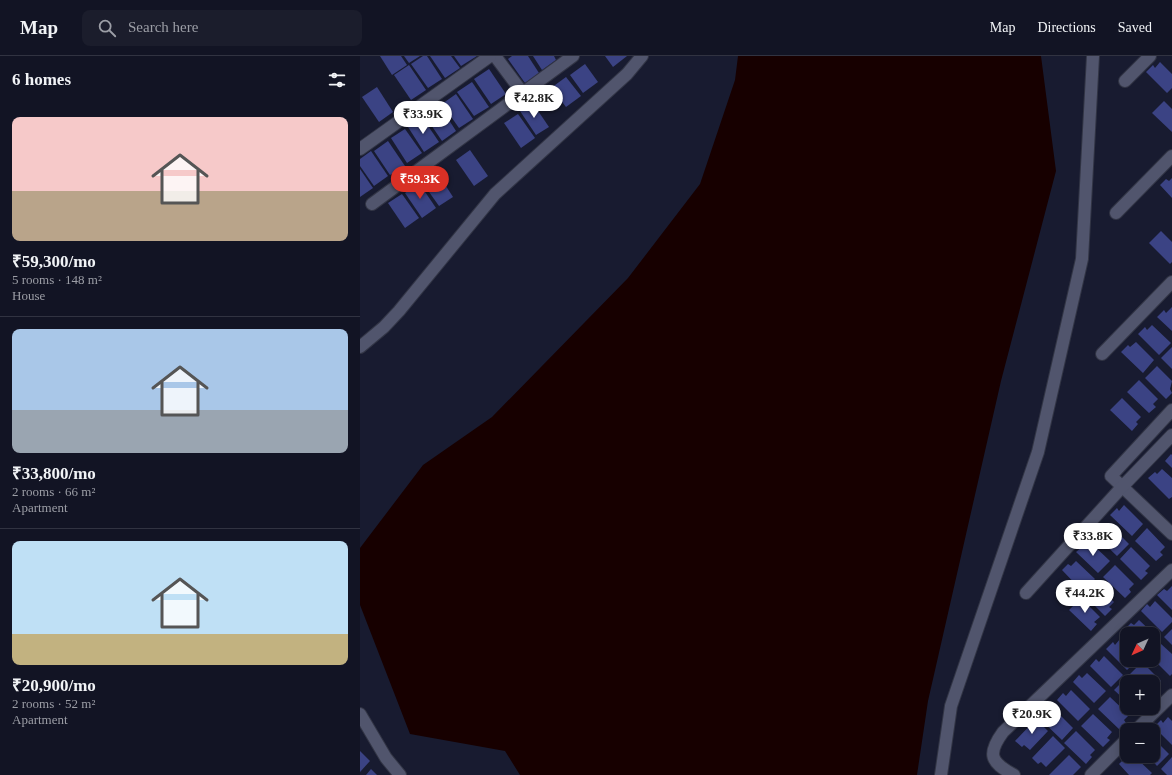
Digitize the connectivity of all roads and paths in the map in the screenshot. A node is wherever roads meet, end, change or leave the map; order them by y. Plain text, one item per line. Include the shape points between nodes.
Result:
1 (490, 56) edge
2 (495, 56) edge
3 (573, 56) edge
4 (642, 56) edge
5 (1093, 56) edge
6 (1150, 56) edge
7 (1125, 81) dead end
8 (522, 92) junction
9 (360, 149) edge
10 (1172, 156) edge
11 (372, 204) dead end
12 (1116, 213) dead end
13 (1172, 282) edge
14 (360, 347) edge
15 (1102, 354) dead end
16 (1172, 410) edge
17 (1172, 435) edge
18 (1122, 487) junction
19 (1172, 534) edge
20 (1172, 570) edge
21 (1026, 593) dead end
22 (1172, 694) edge
23 (360, 714) edge
24 (1143, 723) edge
25 (1120, 746) edge
26 (400, 775) edge
27 (941, 775) edge
28 (1014, 775) edge
29 (1091, 775) edge

1 - 9 street
2 - 8 street
3 - 8 street
4 - 14 street via 627,74 495,194 399,311
5 - 27 street via 1082,259 1038,452 951,706
6 - 7 street
8 - 11 street
10 - 12 street
13 - 15 street
16 - 18 street via 1111,476
17 - 18 street
18 - 19 street
18 - 21 street
20 - 28 street via 1003,732 992,751 994,760 1002,769
22 - 24 street
23 - 26 street via 386,758
25 - 29 street

